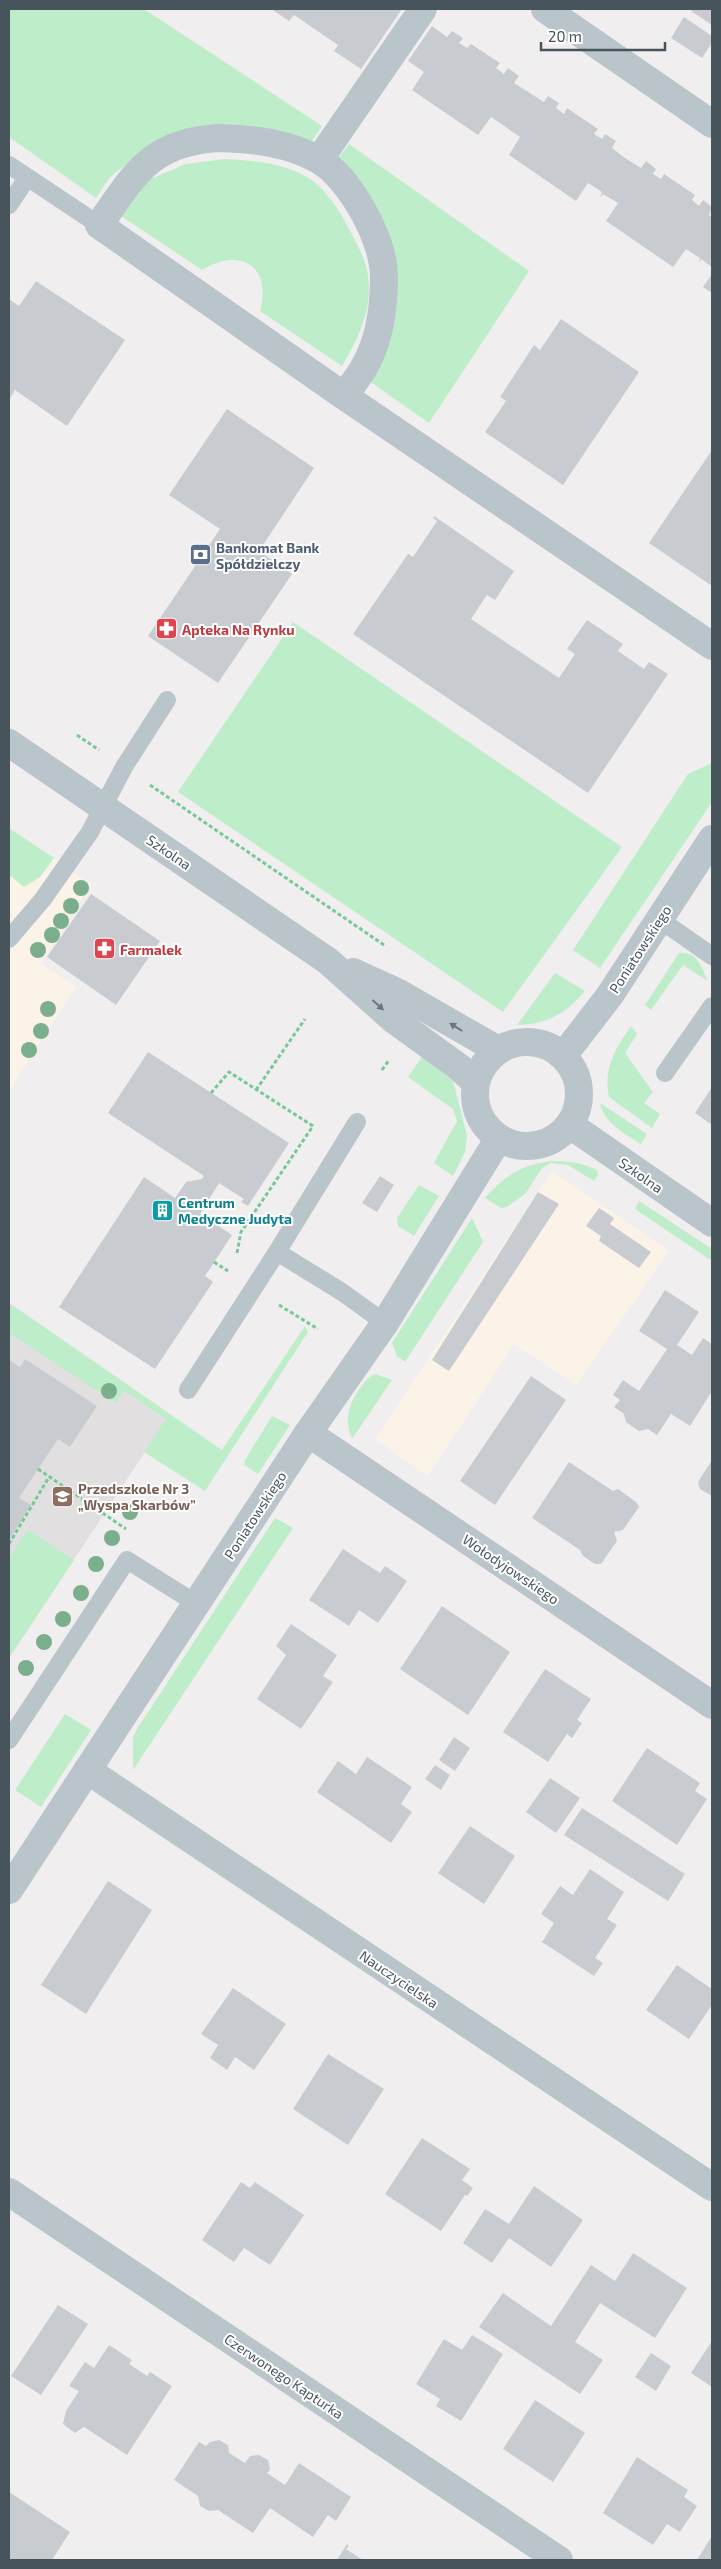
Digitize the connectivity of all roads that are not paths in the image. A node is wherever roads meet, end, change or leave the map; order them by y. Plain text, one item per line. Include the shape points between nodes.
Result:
1 (423, 9) edge
2 (545, 9) edge
3 (712, 124) edge
4 (319, 160) junction
5 (9, 165) edge
6 (27, 178) junction
7 (9, 206) edge
8 (99, 225) junction
9 (344, 396) junction
10 (712, 646) edge
11 (167, 700) dead end
12 (9, 743) edge
13 (104, 808) junction
14 (712, 839) edge
15 (659, 919) junction
16 (9, 939) edge
17 (712, 956) edge
18 (328, 961) junction
19 (712, 1006) edge
20 (498, 1050) junction
21 (563, 1056) junction
22 (665, 1073) dead end
23 (476, 1083) junction
24 (357, 1122) dead end
25 (570, 1125) junction
26 (499, 1138) junction
27 (712, 1223) edge
28 (277, 1252) junction
29 (385, 1322) junction
30 (188, 1390) dead end
31 (308, 1433) junction
32 (196, 1604) junction
33 (712, 1705) edge
34 (9, 1740) edge
35 (87, 1770) junction
36 (11, 1881) edge
37 (712, 2187) edge
38 (9, 2192) edge
39 (559, 2560) edge

1 - 4 street
2 - 3 street
4 - 8 street via 282,146 250,139 198,139 149,160 137,171
4 - 9 street via 338,177 364,213 378,246 384,275 374,345 368,361
5 - 6 lane
6 - 7 lane
6 - 8 lane
8 - 9 street
9 - 10 street
11 - 13 lane via 124,767
12 - 13 street, Szkolna
13 - 16 lane via 43,900
13 - 18 street, Szkolna
14 - 15 street, Poniatowskiego
15 - 17 lane
15 - 21 street, Poniatowskiego via 610,994
20 -> 18 street, Szkolna via 398,992
18 -> 23 street, Szkolna via 394,1020
19 - 22 lane
20 - 21 street via 532,1042 549,1046
20 - 23 street via 488,1059
21 - 25 street via 577,1076 580,1089 576,1114
23 - 26 street via 477,1108 489,1130
24 - 28 lane
25 - 26 street via 552,1140 529,1147 513,1145
25 - 27 street, Szkolna
26 - 29 street, Poniatowskiego
28 - 29 lane
28 - 30 lane
29 - 31 street, Poniatowskiego
31 - 32 street, Poniatowskiego
31 - 33 street, Wołodyjowskiego
32 - 34 lane via 127,1560
32 - 35 street, Poniatowskiego
35 - 36 street, Poniatowskiego
35 - 37 street, Nauczycielska
38 - 39 street, Czerwonego Kapturka

